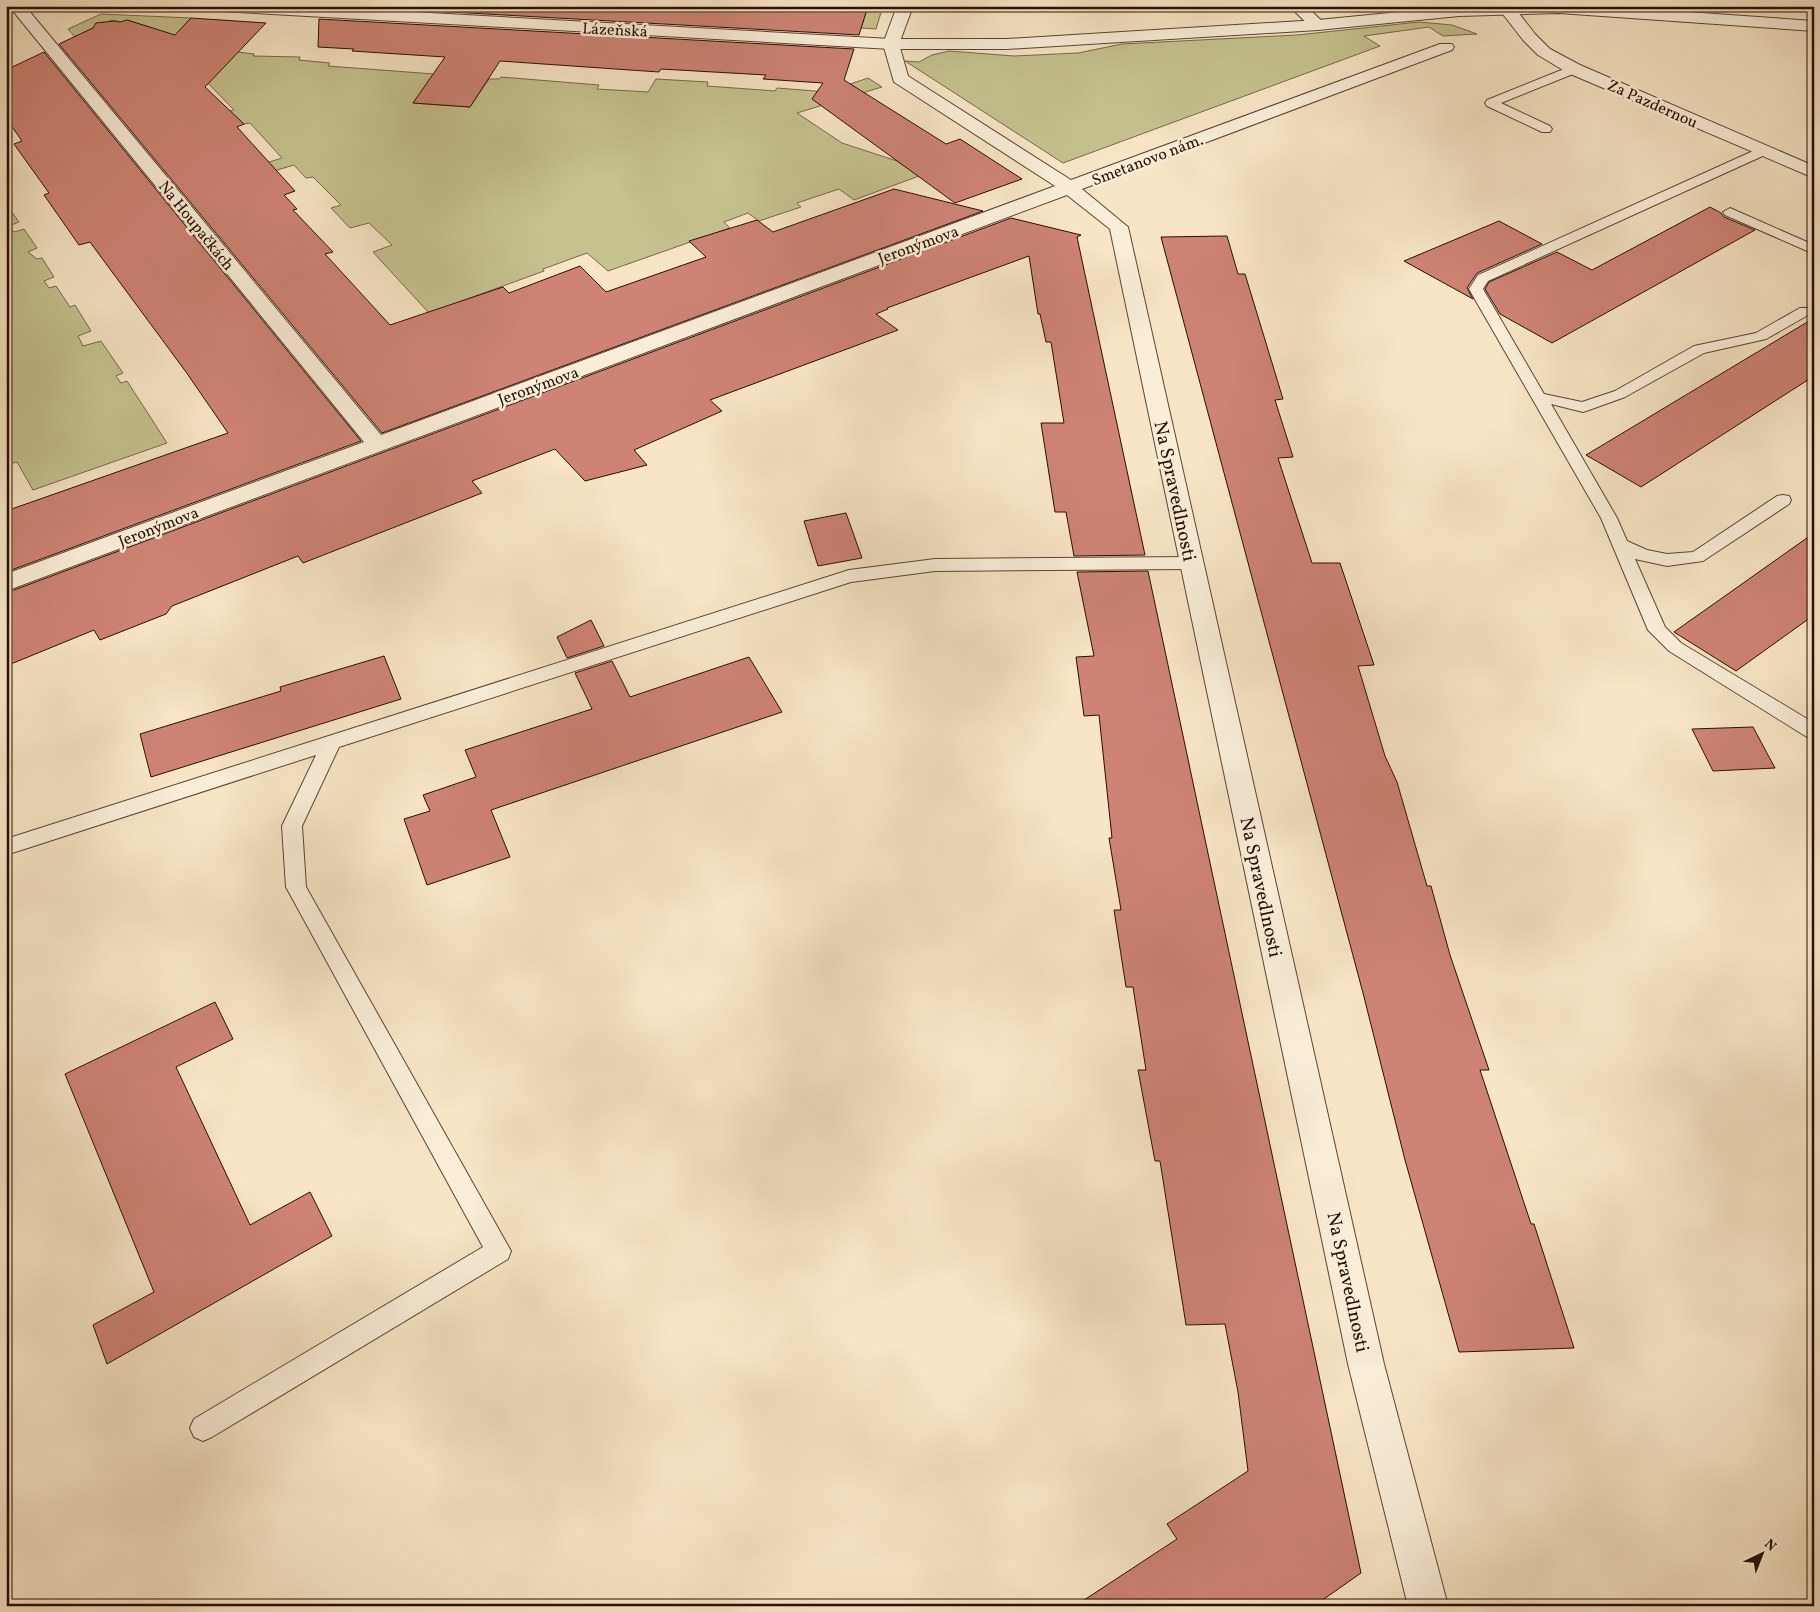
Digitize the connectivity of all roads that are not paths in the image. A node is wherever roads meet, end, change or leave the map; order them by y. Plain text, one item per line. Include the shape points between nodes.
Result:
1 (17, 6) edge
2 (219, 6) edge
3 (905, 6) edge
4 (1297, 6) edge
5 (1533, 8) edge
6 (1508, 10) junction
7 (1318, 25) junction
8 (1814, 26) edge
9 (891, 44) junction
10 (1446, 47) dead end
11 (1574, 69) junction
12 (1546, 129) dead end
13 (1762, 151) junction
14 (1814, 173) edge
15 (1070, 188) junction
16 (1730, 212) dead end
17 (1814, 250) edge
18 (1805, 311) dead end
19 (1539, 397) junction
20 (377, 444) junction
21 (1783, 500) dead end
22 (1620, 544) junction
23 (1192, 563) junction
24 (6, 583) edge
25 (1814, 732) edge
26 (331, 743) junction
27 (6, 847) edge
28 (203, 1428) dead end
29 (1428, 1606) edge

1 - 20 street, Na Houpačkách
2 - 9 street, Lázeňská
3 - 9 street
4 - 7 street
5 - 6 street
5 - 8 street
6 - 7 street via 1458,11
6 - 11 street, Za Pazdernou via 1544,52
7 - 9 street via 1007,44
9 - 15 street, Smetanovo nám. via 900,78
10 - 15 street, Smetanovo nám.
11 - 12 lane via 1491,103
11 - 13 street, Za Pazdernou
13 - 14 street, Za Pazdernou
13 - 19 lane via 1483,278 1476,288
15 - 20 street, Jeronýmova
15 - 23 street, Na Spravedlnosti via 1119,227
16 - 17 lane
18 - 19 lane via 1761,336 1700,349 1620,394 1582,406
19 - 22 lane
20 - 24 street, Jeronýmova
21 - 22 lane via 1697,557 1667,560 1642,555
22 - 25 lane via 1656,630 1674,647
23 - 26 lane via 935,565 849,576
23 - 29 street, Na Spravedlnosti via 1366,1364
26 - 27 lane
26 - 28 lane via 292,826 296,887 499,1251

